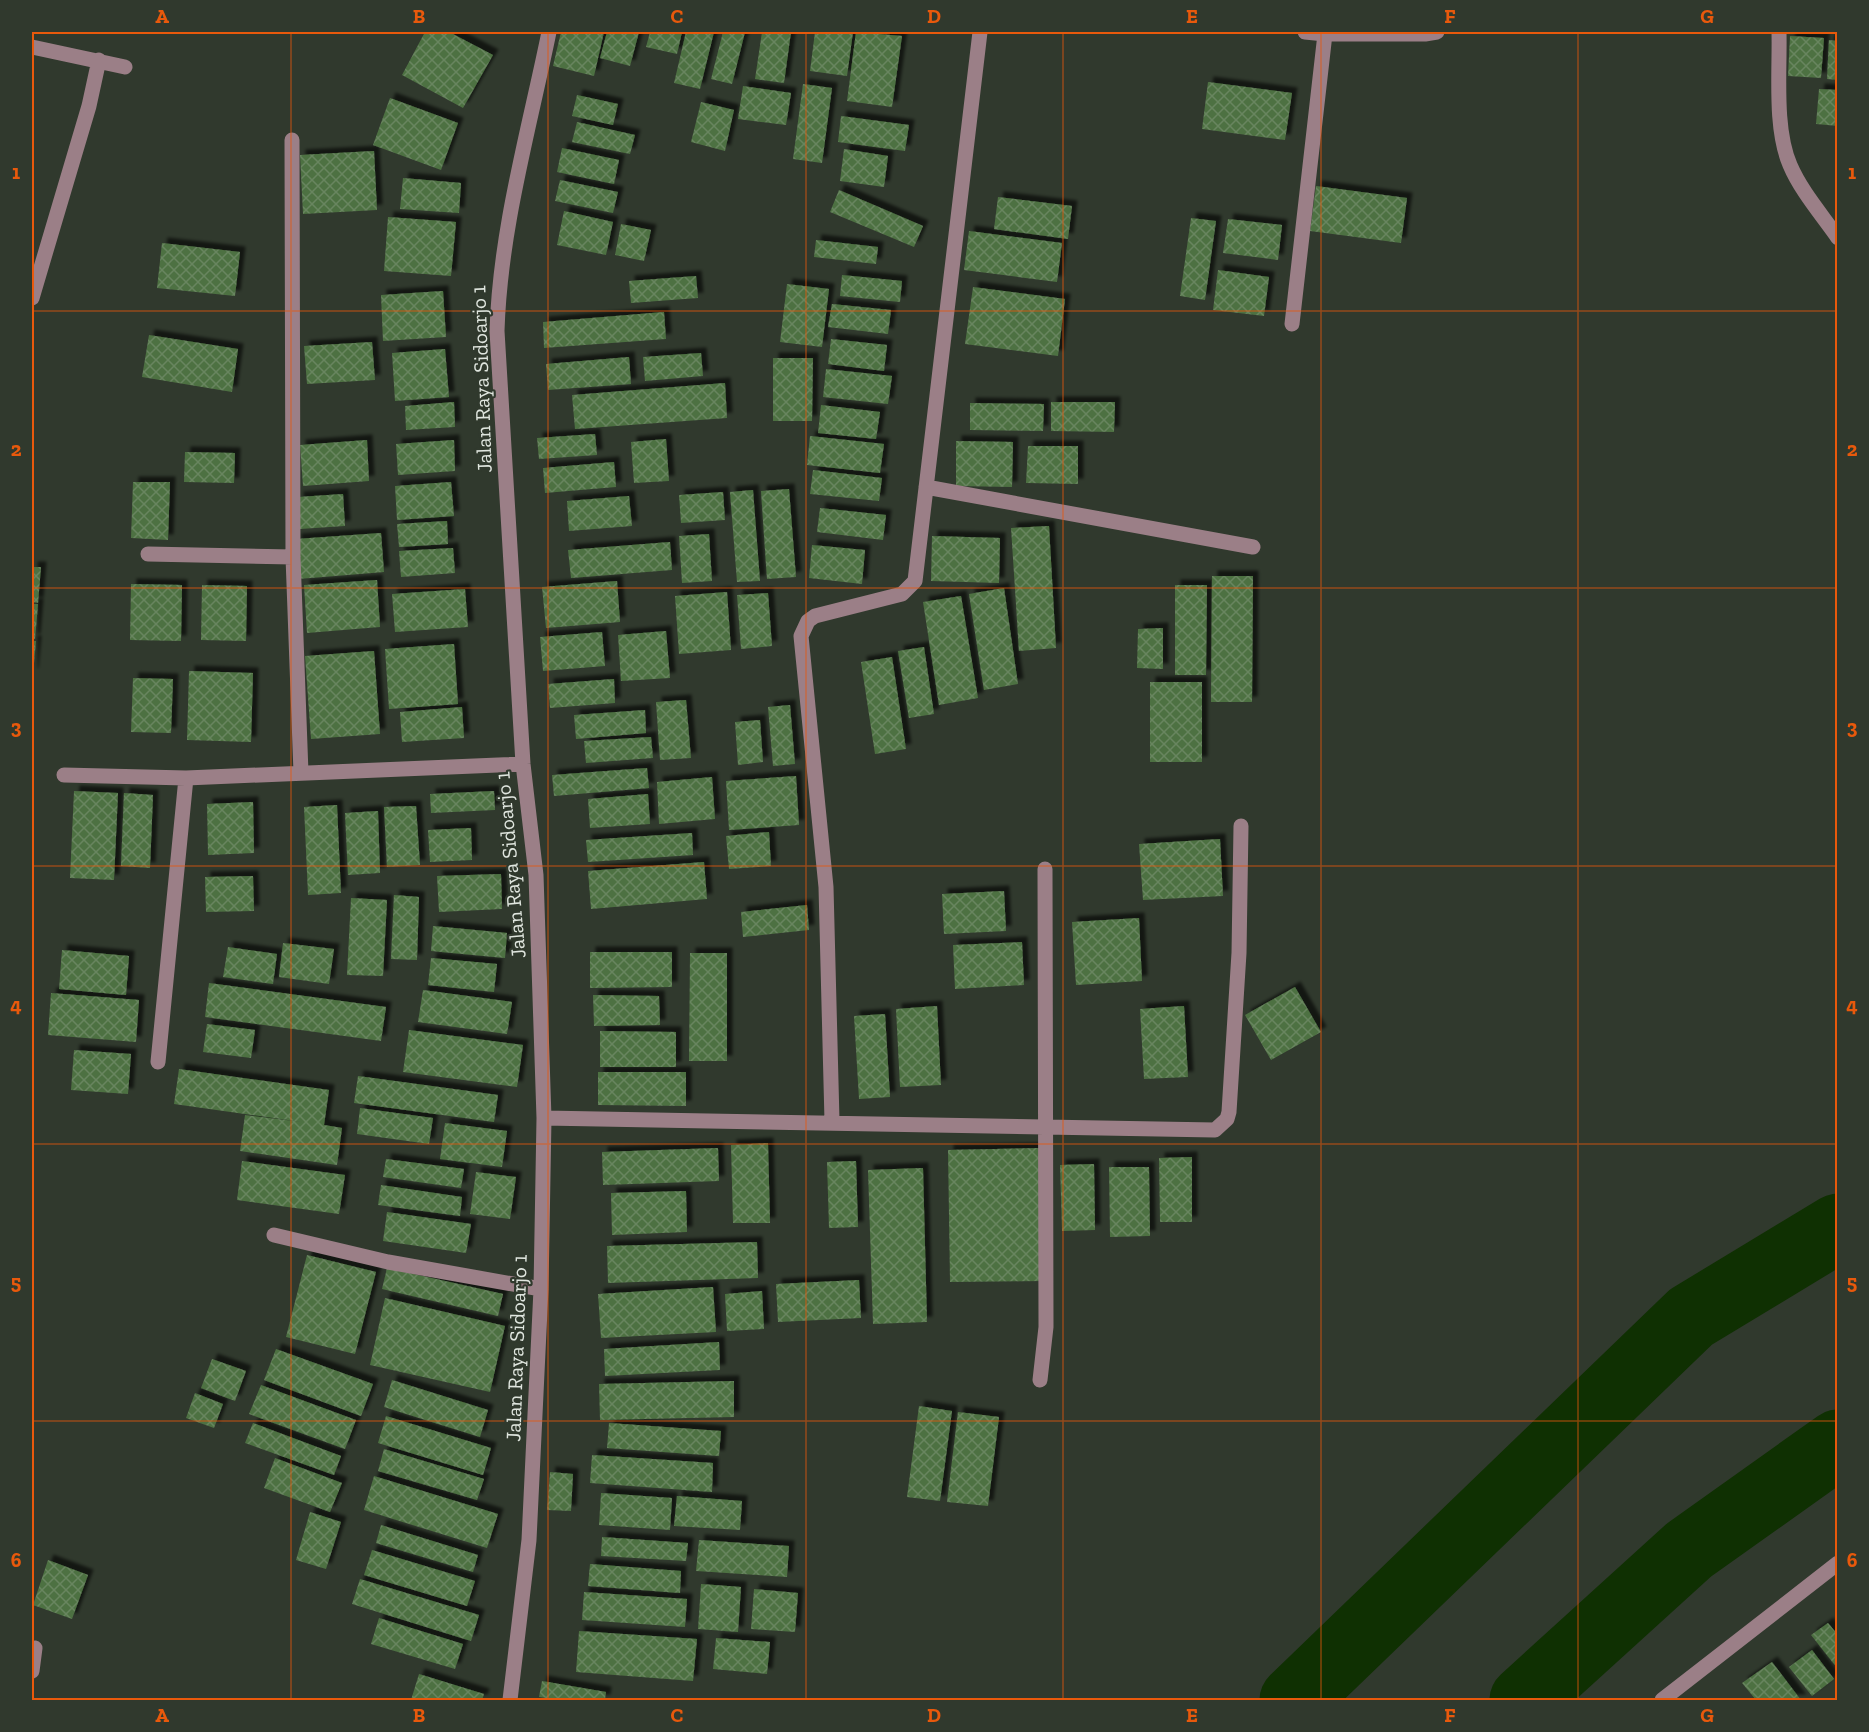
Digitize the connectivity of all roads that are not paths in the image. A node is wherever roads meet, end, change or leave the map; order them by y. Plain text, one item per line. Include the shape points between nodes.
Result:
1 (549, 32) edge
2 (981, 32) edge
3 (1305, 32) edge
4 (1437, 32) edge
5 (1779, 32) edge
6 (1325, 34) junction
7 (32, 47) edge
8 (99, 60) junction
9 (125, 67) dead end
10 (292, 140) dead end
11 (1838, 238) edge
12 (34, 283) edge
13 (32, 298) edge
14 (1292, 324) dead end
15 (926, 487) junction
16 (1253, 548) dead end
17 (148, 554) dead end
18 (293, 557) junction
19 (523, 764) junction
20 (301, 773) junction
21 (64, 775) dead end
22 (186, 778) junction
23 (1241, 826) dead end
24 (1045, 869) dead end
25 (158, 1062) dead end
26 (544, 1118) junction
27 (832, 1121) junction
28 (1046, 1127) junction
29 (274, 1235) dead end
30 (541, 1289) junction
31 (1040, 1380) dead end
32 (1838, 1563) edge
33 (35, 1648) dead end
34 (32, 1671) edge
35 (510, 1701) edge
36 (1662, 1701) edge

1 - 19 street, Jalan Raya Sidoarjo 1 via 498,280 497,331
2 - 15 street
3 - 6 street
4 - 6 street
5 - 11 street via 1781,125 1786,153 1796,176
6 - 14 street
7 - 8 street
8 - 9 street
8 - 12 street via 89,106
10 - 18 street
12 - 13 street
15 - 16 street
15 - 27 street via 917,574 910,589 890,598 815,616 801,636 826,887
17 - 18 street
18 - 20 street
19 - 20 street
19 - 26 street, Jalan Raya Sidoarjo 1 via 536,875
20 - 22 street
21 - 22 street
22 - 25 street
23 - 28 street via 1239,953 1227,1119 1207,1132
24 - 28 street
26 - 27 street
26 - 30 street, Jalan Raya Sidoarjo 1
27 - 28 street
28 - 31 street via 1046,1328
29 - 30 street via 388,1262
30 - 35 street, Jalan Raya Sidoarjo 1 via 529,1540
32 - 36 street
33 - 34 street

